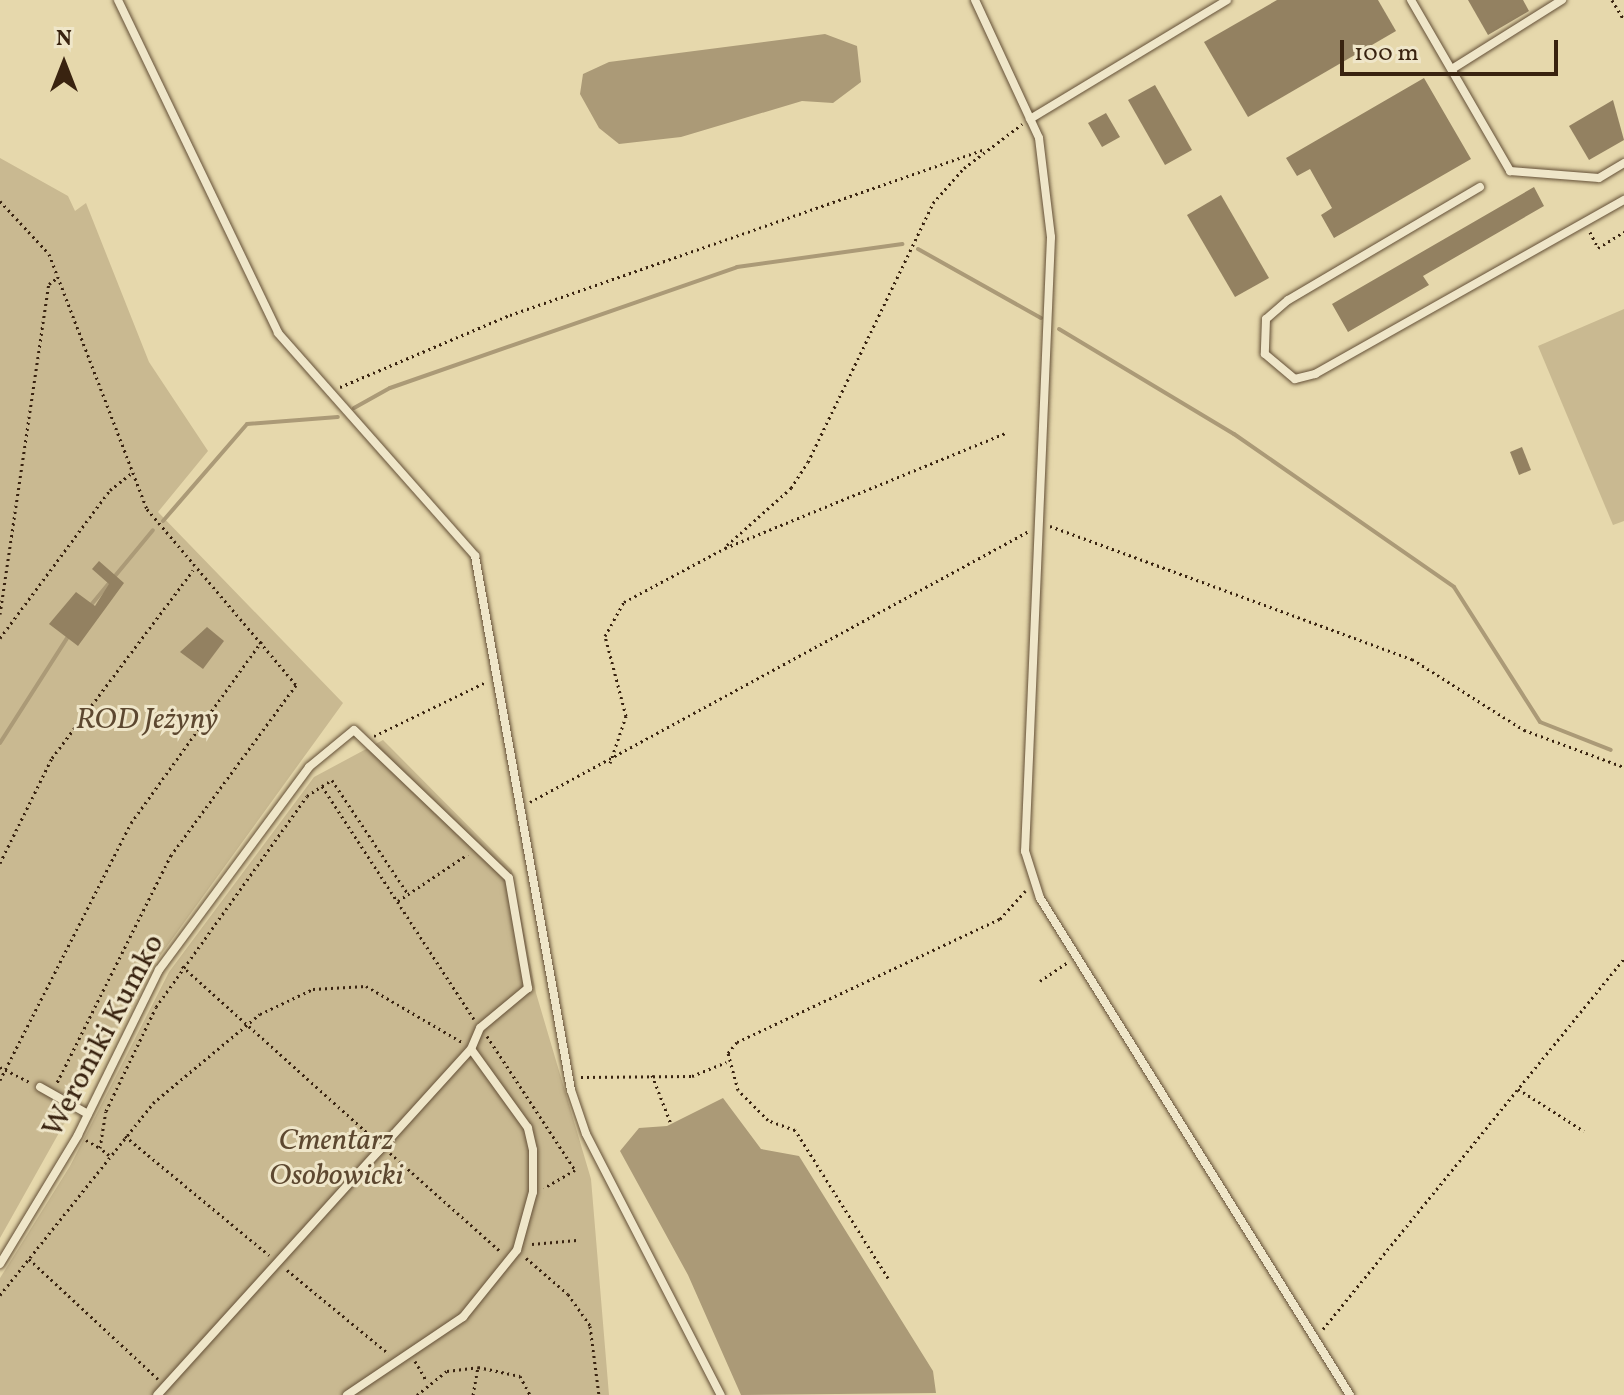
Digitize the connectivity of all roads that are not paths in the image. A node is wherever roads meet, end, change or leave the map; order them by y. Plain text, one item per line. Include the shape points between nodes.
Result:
1 (118, 0) edge
2 (975, 0) edge
3 (1227, 0) edge
4 (1411, 0) edge
5 (1562, 0) edge
6 (1452, 69) junction
7 (1030, 119) junction
8 (1624, 163) edge
9 (1480, 187) dead end
10 (1624, 200) edge
11 (471, 1049) junction
12 (40, 1087) road end
13 (88, 1114) junction
14 (0, 1264) edge
15 (157, 1395) edge
16 (347, 1395) edge
17 (721, 1395) edge
18 (1350, 1395) edge

1 - 17 lane via 255,296 329,393 469,544 522,804 569,1078 586,1134
2 - 7 lane
3 - 7 lane
4 - 6 lane
5 - 6 lane
6 - 8 lane via 1510,171 1599,178
7 - 18 lane via 1051,237 1043,523 1024,808 1032,872 1076,956
9 - 10 lane via 1288,300 1266,319 1265,354 1295,379 1315,374
11 - 13 lane, Weroniki Kumko via 480,1028 528,988 509,878 354,730 309,767 159,970
11 - 15 lane
11 - 16 lane via 515,1108 533,1150 533,1192 517,1250 463,1317
12 - 13 lane
13 - 14 lane, Weroniki Kumko

